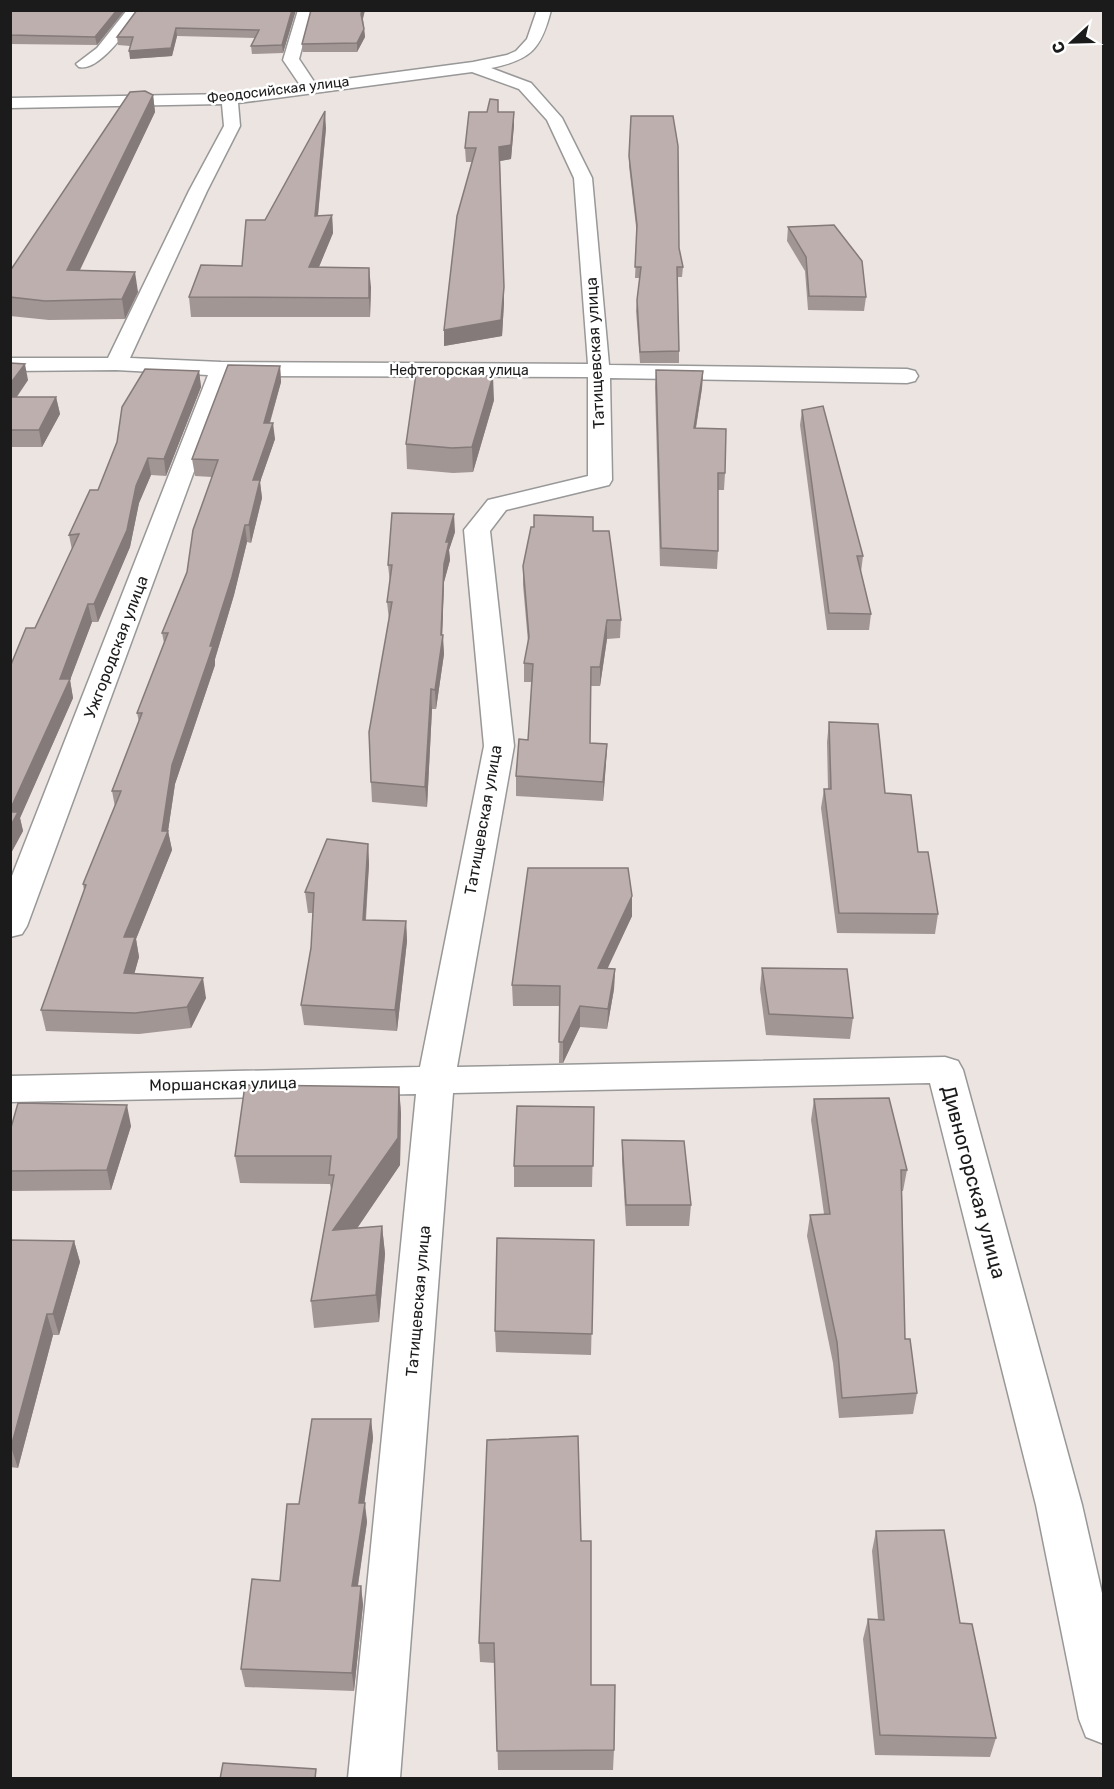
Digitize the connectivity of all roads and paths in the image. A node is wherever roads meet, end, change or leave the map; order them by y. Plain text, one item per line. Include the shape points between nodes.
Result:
1 (135, 10) edge
2 (305, 10) edge
3 (544, 10) edge
4 (84, 64) dead end
5 (472, 67) junction
6 (309, 87) junction
7 (230, 99) junction
8 (10, 103) edge
9 (116, 364) junction
10 (10, 365) edge
11 (220, 369) junction
12 (599, 370) junction
13 (908, 376) dead end
14 (10, 926) edge
15 (436, 1079) junction
16 (10, 1089) edge
17 (1104, 1719) edge
18 (374, 1779) edge

1 - 4 street via 102,51
2 - 6 street via 291,60
3 - 5 street via 538,37 516,58
5 - 6 street, Феодосийская улица
5 - 12 street, Татищевская улица via 525,86 554,118 583,178
6 - 7 street, Феодосийская улица
7 - 8 street, Феодосийская улица
7 - 9 street via 232,126
9 - 10 street, Нефтегорская улица
9 - 11 street, Нефтегорская улица
11 - 12 street, Нефтегорская улица
11 - 14 street, Ужгородская улица
12 - 13 street, Нефтегорская улица
12 - 15 street, Татищевская улица via 600,480 497,505 477,530 499,746
15 - 16 street, Моршанская улица
15 - 17 street, Дивногорская улица via 945,1070 1059,1504
15 - 18 street, Татищевская улица

